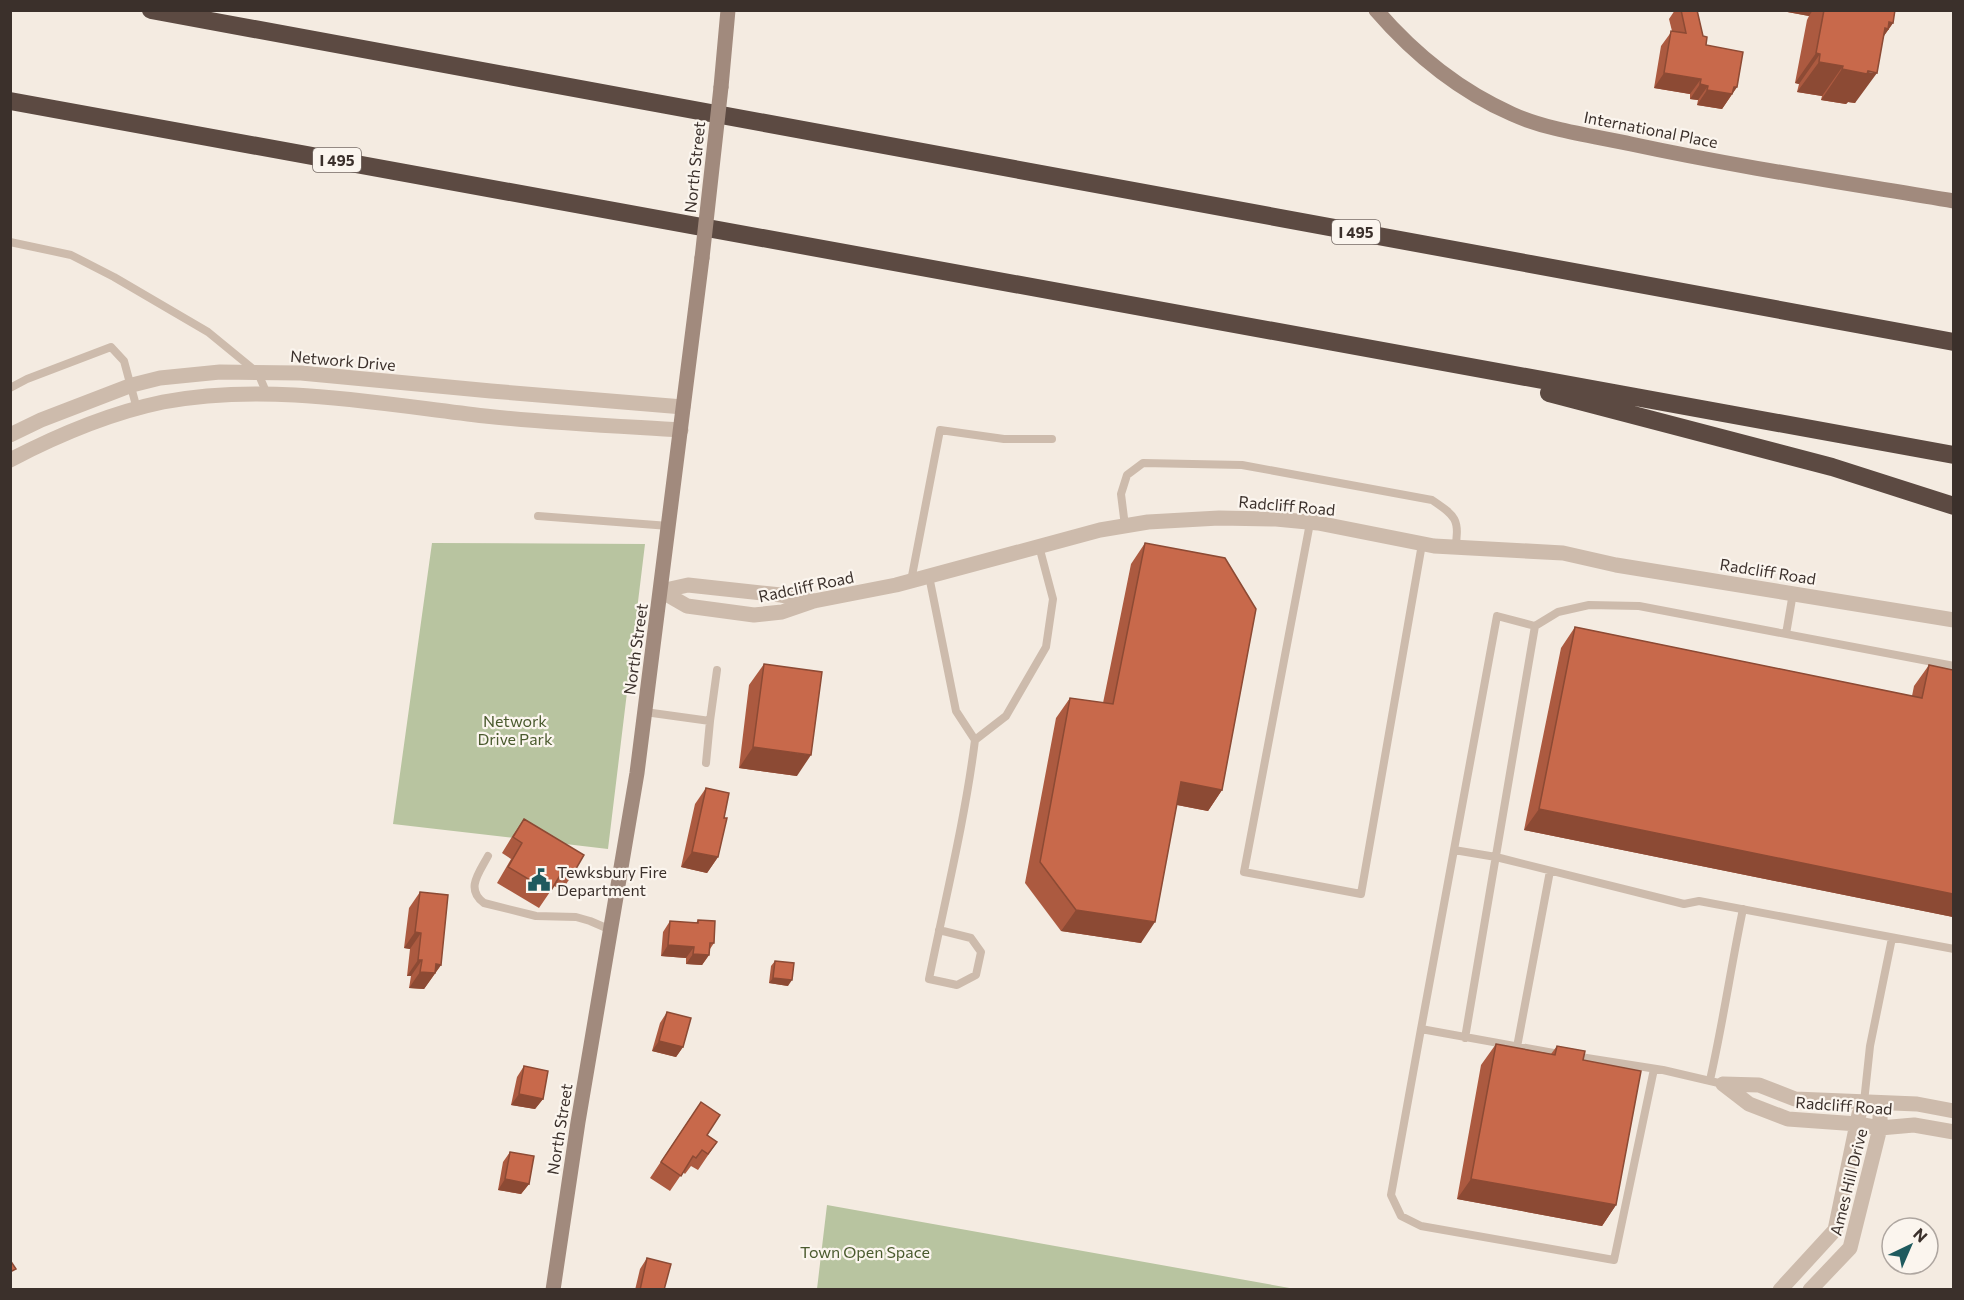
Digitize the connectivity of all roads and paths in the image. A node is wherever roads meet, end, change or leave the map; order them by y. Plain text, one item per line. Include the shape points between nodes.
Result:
1 (151, 10) edge
2 (728, 10) edge
3 (1376, 10) edge
4 (10, 101) edge
5 (1953, 201) edge
6 (10, 242) edge
7 (1953, 342) edge
8 (1396, 354) junction
9 (258, 374) junction
10 (132, 385) junction
11 (10, 388) edge
12 (268, 395) junction
13 (683, 407) junction
14 (137, 409) junction
15 (681, 430) junction
16 (10, 435) edge
17 (1052, 439) dead end
18 (1953, 455) edge
19 (10, 460) edge
20 (1953, 506) edge
21 (538, 516) dead end
22 (1310, 523) junction
23 (669, 526) junction
24 (1125, 526) junction
25 (1422, 544) junction
26 (1039, 546) junction
27 (1455, 548) junction
28 (929, 576) junction
29 (911, 581) junction
30 (661, 591) junction
31 (1793, 593) junction
32 (814, 601) junction
33 (1953, 620) edge
34 (1535, 626) junction
35 (1786, 634) junction
36 (1953, 666) edge
37 (717, 670) dead end
38 (645, 711) junction
39 (710, 722) junction
40 (975, 740) junction
41 (706, 763) dead end
42 (1454, 850) junction
43 (488, 856) dead end
44 (1496, 857) junction
45 (1550, 871) junction
46 (1743, 909) junction
47 (611, 930) junction
48 (939, 930) junction
49 (1892, 938) junction
50 (1953, 949) edge
51 (1421, 1029) junction
52 (1465, 1038) junction
53 (1517, 1047) junction
54 (1654, 1069) junction
55 (1717, 1082) junction
56 (1862, 1102) junction
57 (1880, 1103) junction
58 (1953, 1111) edge
59 (1858, 1124) junction
60 (1880, 1128) junction
61 (1953, 1132) edge
62 (553, 1290) edge
63 (1780, 1290) edge
64 (1810, 1290) edge

1 - 7 highway, I 495
2 - 13 main road, North Street, bridge
3 - 5 main road, International Place via 1433,66 1470,92 1514,115 1563,130 1664,151
4 - 8 highway, I 495
6 - 9 lane via 70,255 114,277 208,332
8 - 18 highway, I 495
8 - 20 highway via 1832,467
9 - 10 street, Network Drive via 220,372
9 - 12 lane
9 - 13 street, Network Drive via 302,373
10 - 11 lane via 124,361 111,348
10 - 14 lane
10 - 16 street, Network Drive
12 - 14 street via 222,395
12 - 15 street
13 - 15 main road, North Street
14 - 19 street via 51,439
15 - 23 main road, North Street
17 - 29 lane via 1004,439 940,430
21 - 23 lane
22 - 24 street, Radcliff Road via 1219,518
22 - 25 street, Radcliff Road
22 - 25 lane via 1244,872 1361,894
23 - 30 main road, North Street
24 - 26 street, Radcliff Road
24 - 27 lane via 1121,494 1126,475 1143,463 1242,465 1432,500 1453,514 1458,534
25 - 27 street, Radcliff Road
26 - 28 street, Radcliff Road
26 - 40 lane via 1053,599 1046,647 1006,716
27 - 31 street, Radcliff Road via 1563,553
28 - 29 street, Radcliff Road
28 - 40 lane via 956,711
29 - 32 street, Radcliff Road
30 - 32 street via 688,585
30 - 32 street, Radcliff Road via 687,606 754,615 782,612
30 - 38 main road, North Street
31 - 33 street, Radcliff Road
31 - 35 lane
34 - 35 lane via 1558,612 1589,605 1639,606
34 - 42 lane via 1497,616
34 - 44 lane
35 - 36 lane
37 - 39 lane
38 - 39 lane
38 - 47 main road, North Street
39 - 41 lane
40 - 48 lane
42 - 44 lane
42 - 51 lane
43 - 47 lane via 473,884 484,903 536,916 576,917
44 - 45 lane
44 - 52 lane
45 - 46 lane via 1684,904 1699,901
45 - 53 lane
46 - 49 lane
46 - 55 lane via 1731,966
47 - 62 main road, North Street
48 - 48 lane via 929,979 957,985 976,975 981,952 971,938
49 - 50 lane
49 - 56 lane
51 - 52 lane
51 - 54 lane via 1391,1195 1401,1216 1421,1226 1614,1260
52 - 53 lane
53 - 54 lane
54 - 55 lane
55 - 56 street, Radcliff Road via 1759,1085 1795,1099
55 - 59 street, Radcliff Road via 1749,1104 1788,1119
56 - 57 street, Radcliff Road
56 - 59 street, Ames Hill Drive
57 - 58 street, Radcliff Road via 1917,1104
57 - 60 street, Ames Hill Drive
59 - 60 street, Radcliff Road
59 - 63 street, Ames Hill Drive via 1835,1230
60 - 61 street, Radcliff Road via 1914,1125
60 - 64 street, Ames Hill Drive via 1850,1248

